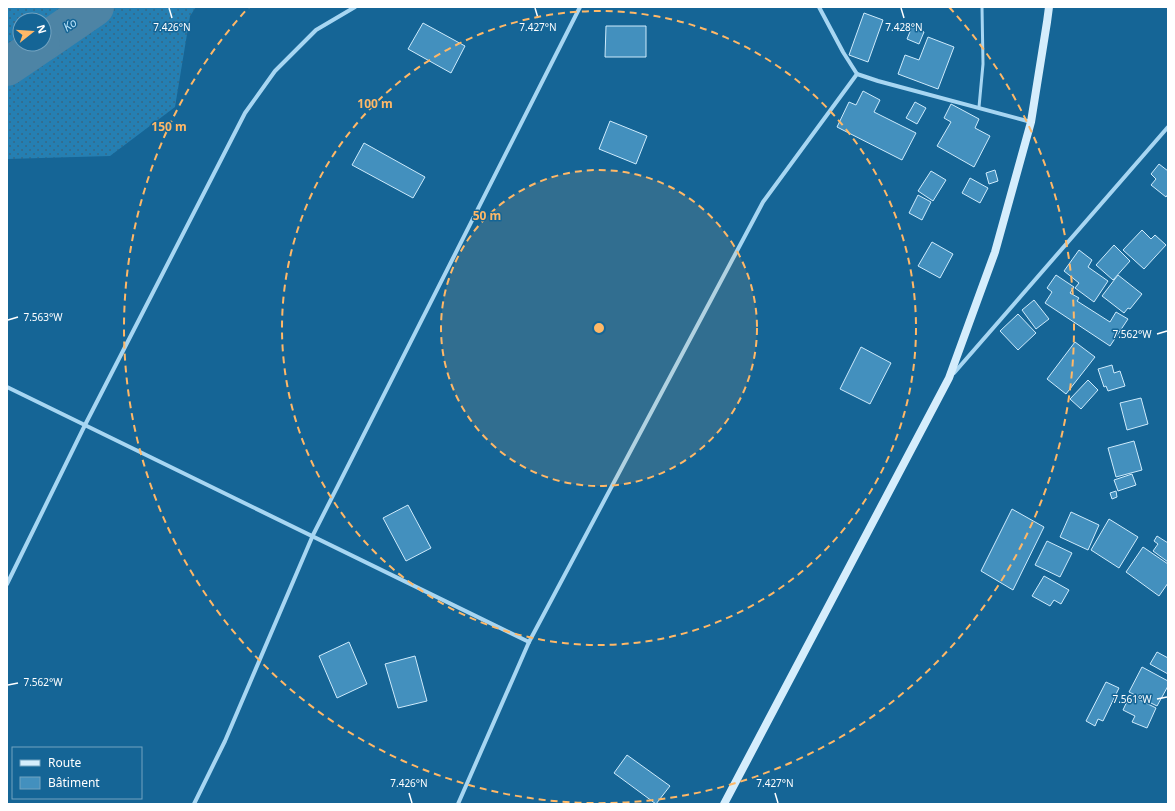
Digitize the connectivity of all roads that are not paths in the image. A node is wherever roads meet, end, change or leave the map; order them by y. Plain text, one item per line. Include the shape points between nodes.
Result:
1 (355, 7) edge
2 (580, 7) edge
3 (819, 7) edge
4 (982, 7) edge
5 (1048, 7) edge
6 (857, 74) junction
7 (979, 107) junction
8 (1031, 122) junction
9 (1168, 128) edge
10 (949, 378) junction
11 (7, 387) edge
12 (85, 425) junction
13 (313, 535) junction
14 (7, 584) edge
15 (529, 642) junction
16 (194, 804) edge
17 (458, 804) edge
18 (724, 804) edge

1 - 12 street via 316,30 275,71 245,113
2 - 13 street
3 - 6 street
4 - 7 lane via 983,64
5 - 8 main road via 1048,22
6 - 7 street
6 - 15 street via 763,202
7 - 8 street
8 - 10 main road via 995,252
9 - 10 street
10 - 18 main road
11 - 12 street
12 - 13 street
12 - 14 street
13 - 15 street
13 - 16 street via 225,742
15 - 17 street

